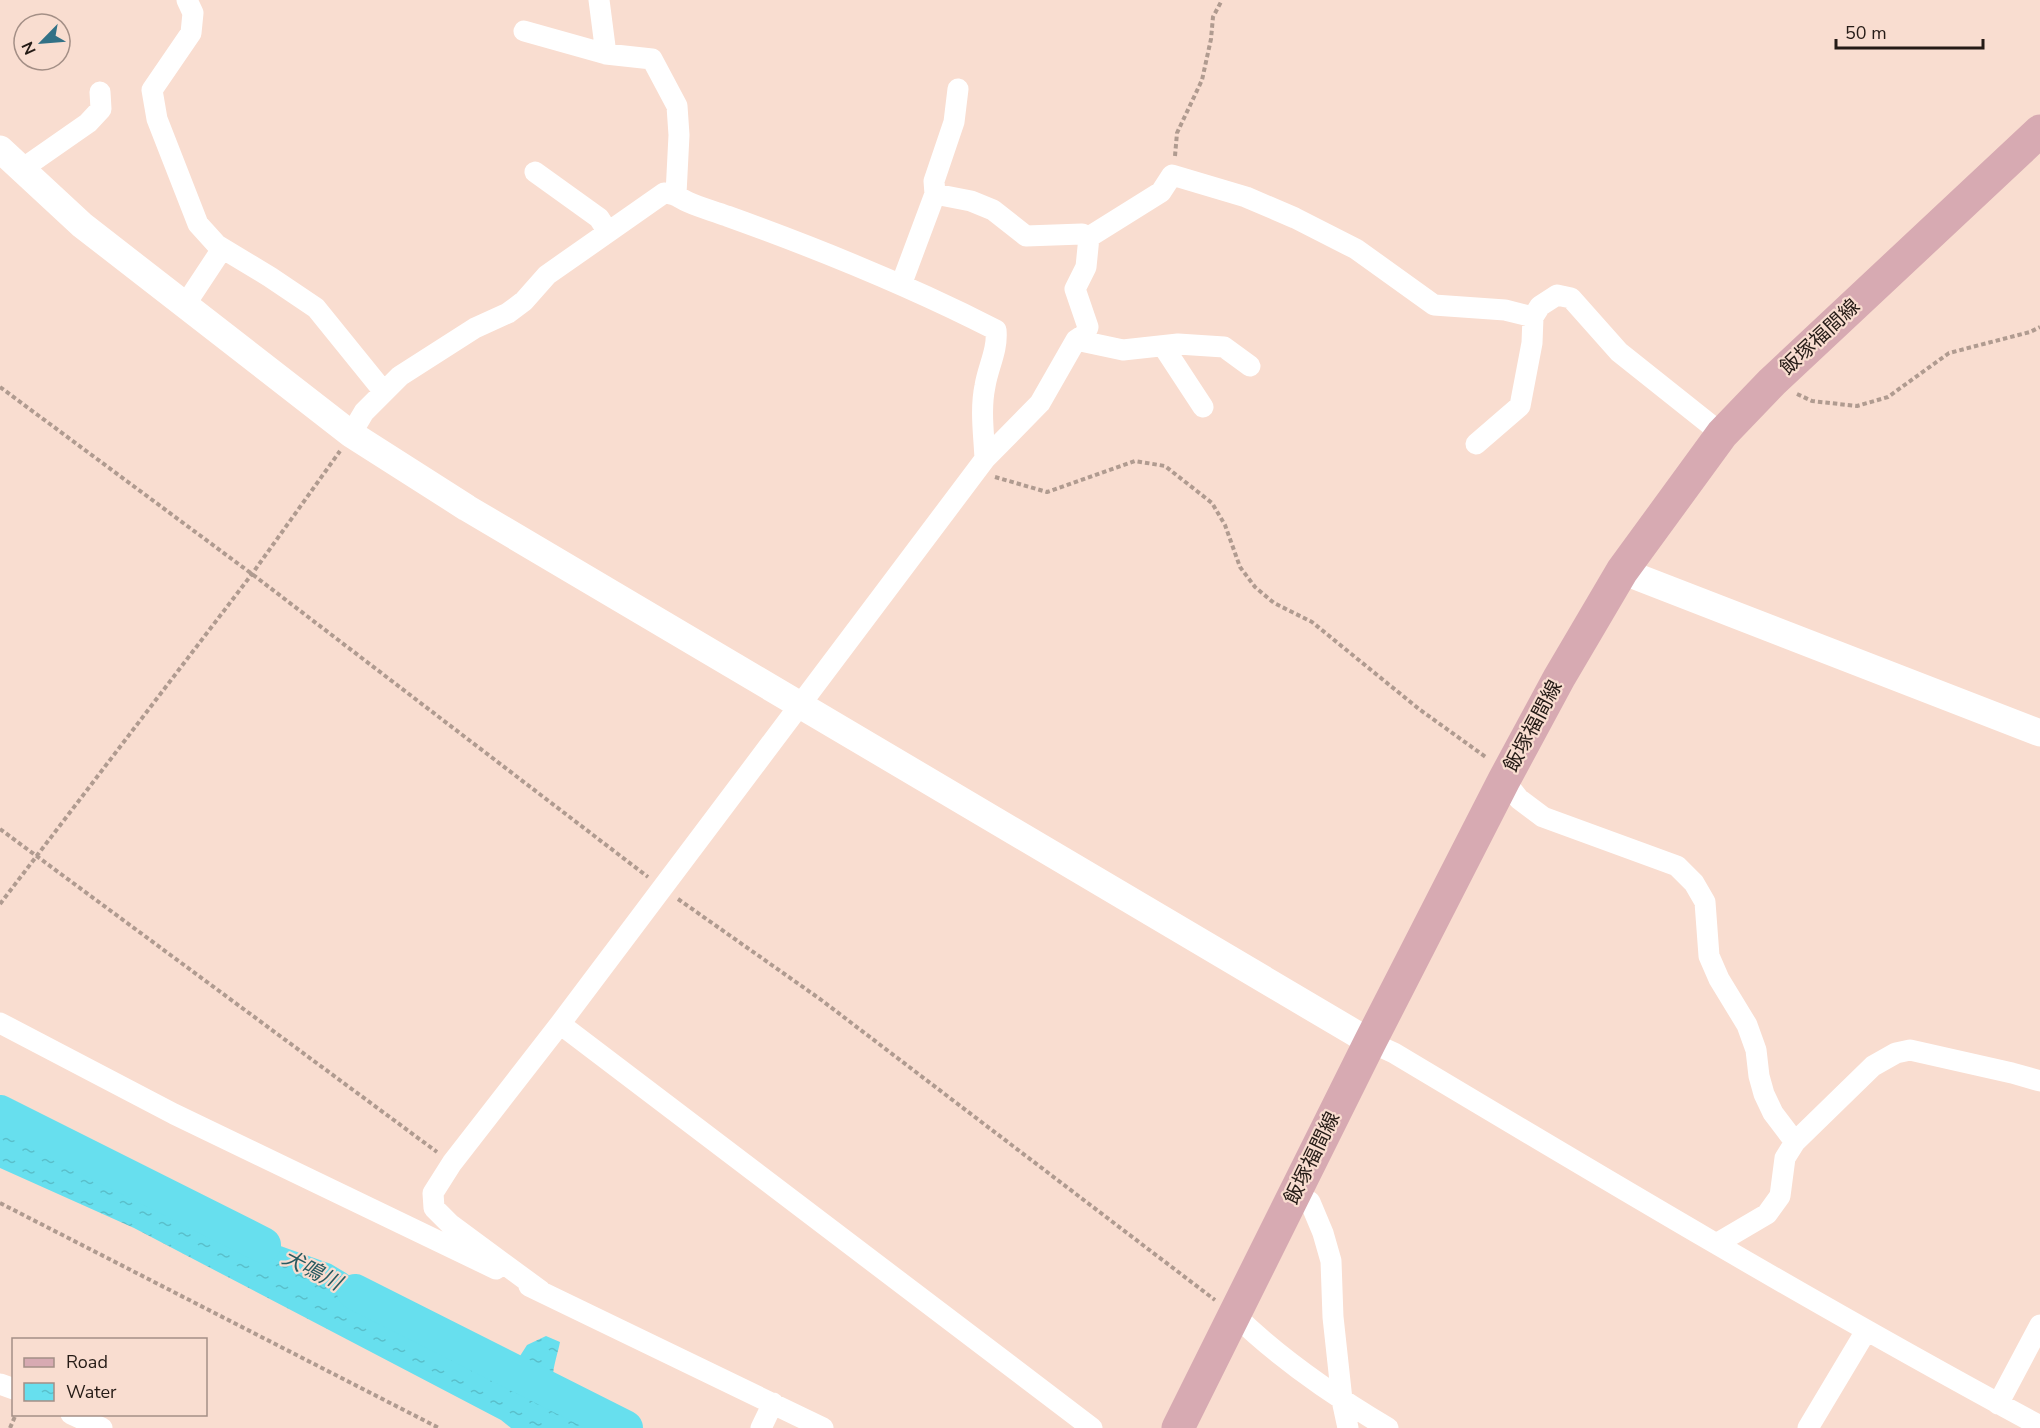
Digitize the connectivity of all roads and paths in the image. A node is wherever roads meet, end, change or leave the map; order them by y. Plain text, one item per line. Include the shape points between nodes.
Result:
1 (187, 0) edge
2 (599, 0) edge
3 (1222, 0) edge
4 (524, 30) dead end
5 (606, 54) junction
6 (958, 89) dead end
7 (100, 92) dead end
8 (2040, 131) edge
9 (0, 149) edge
10 (22, 169) junction
11 (535, 172) dead end
12 (1172, 175) junction
13 (676, 194) junction
14 (935, 194) junction
15 (608, 232) junction
16 (1089, 237) junction
17 (222, 249) junction
18 (901, 285) junction
19 (185, 305) junction
20 (1533, 317) junction
21 (2040, 327) edge
22 (1076, 340) junction
23 (1162, 346) junction
24 (1250, 366) dead end
25 (1772, 382) junction
26 (0, 387) edge
27 (384, 392) junction
28 (1203, 406) dead end
29 (351, 434) junction
30 (1722, 434) junction
31 (1476, 444) dead end
32 (980, 465) junction
33 (1622, 571) junction
34 (252, 574) junction
35 (802, 704) junction
36 (2040, 733) edge
37 (1504, 780) junction
38 (0, 829) edge
39 (36, 856) junction
40 (662, 887) junction
41 (0, 904) edge
42 (0, 1023) edge
43 (560, 1024) junction
44 (1370, 1042) junction
45 (2040, 1082) edge
46 (1795, 1142) junction
47 (452, 1163) junction
48 (1295, 1192) junction
49 (0, 1203) edge
50 (1716, 1244) junction
51 (541, 1292) junction
52 (1233, 1318) junction
53 (2040, 1325) edge
54 (1866, 1330) junction
55 (1342, 1400) junction
56 (773, 1403) junction
57 (1998, 1404) junction
58 (75, 1416) edge
59 (2040, 1426) edge
60 (102, 1428) edge
61 (439, 1428) edge
62 (760, 1428) edge
63 (823, 1428) edge
64 (1092, 1428) edge
65 (1178, 1428) edge
66 (1348, 1428) edge
67 (1388, 1428) edge
68 (1808, 1428) edge

1 - 17 street via 193,13 191,33 152,90 157,119 198,224
2 - 5 street
3 - 12 path via 1213,17 1202,80 1177,133
4 - 5 street
5 - 13 street via 652,59 676,106
6 - 14 street via 954,122 934,181
7 - 10 street via 101,110 88,123
8 - 25 main road, 飯塚福間線
9 - 10 street
10 - 19 street via 82,225
11 - 15 street via 599,218
12 - 16 street via 1161,192
12 - 20 street via 1246,197 1295,218 1356,249 1434,305 1504,310
13 - 15 street via 664,193
13 - 18 street
14 - 16 street via 993,210 1026,236
14 - 18 street
15 - 27 street via 547,276 508,314 475,328 400,376
16 - 22 street via 1086,267 1075,289 1088,327
17 - 19 street
17 - 27 street via 316,308
18 - 32 street via 996,330 985,387
19 - 29 street
20 - 30 street via 1540,306 1557,295 1571,298 1619,352
20 - 31 street via 1520,406
21 - 25 path via 1949,353 1888,397 1857,406 1812,400
22 - 23 street via 1123,350
22 - 32 street via 1040,403
23 - 24 street via 1224,347
23 - 28 street
25 - 30 main road, 飯塚福間線
26 - 34 path
27 - 29 street via 364,412
29 - 34 path
29 - 35 street via 467,508
30 - 33 main road, 飯塚福間線
32 - 35 street
32 - 37 path via 1047,492 1135,461 1165,466 1212,503 1225,525 1240,567 1255,587 1274,603 1312,622 1419,709 1496,765
33 - 36 street
33 - 37 main road, 飯塚福間線
34 - 39 path
34 - 40 path
35 - 40 street
35 - 44 street
37 - 44 main road, 飯塚福間線
37 - 46 street via 1519,799 1543,816 1677,866 1694,884 1705,902 1712,964 1747,1025 1764,1094
38 - 39 path
39 - 41 path
39 - 47 path
40 - 43 street
40 - 52 path via 820,999
42 - 51 street via 174,1114
43 - 47 street
43 - 64 street
44 - 48 main road, 飯塚福間線
44 - 50 street
45 - 46 street via 1910,1050 1896,1053 1873,1066
46 - 50 street via 1785,1158 1780,1196 1767,1214
47 - 51 street via 433,1193 434,1208
48 - 52 main road, 飯塚福間線
48 - 55 street via 1310,1202 1331,1261
49 - 61 path
50 - 54 street
51 - 56 street
52 - 55 street
52 - 65 main road, 飯塚福間線
53 - 57 street
54 - 57 street
54 - 68 street
55 - 66 street
55 - 67 street
56 - 62 street
56 - 63 street
57 - 59 street
58 - 60 street

